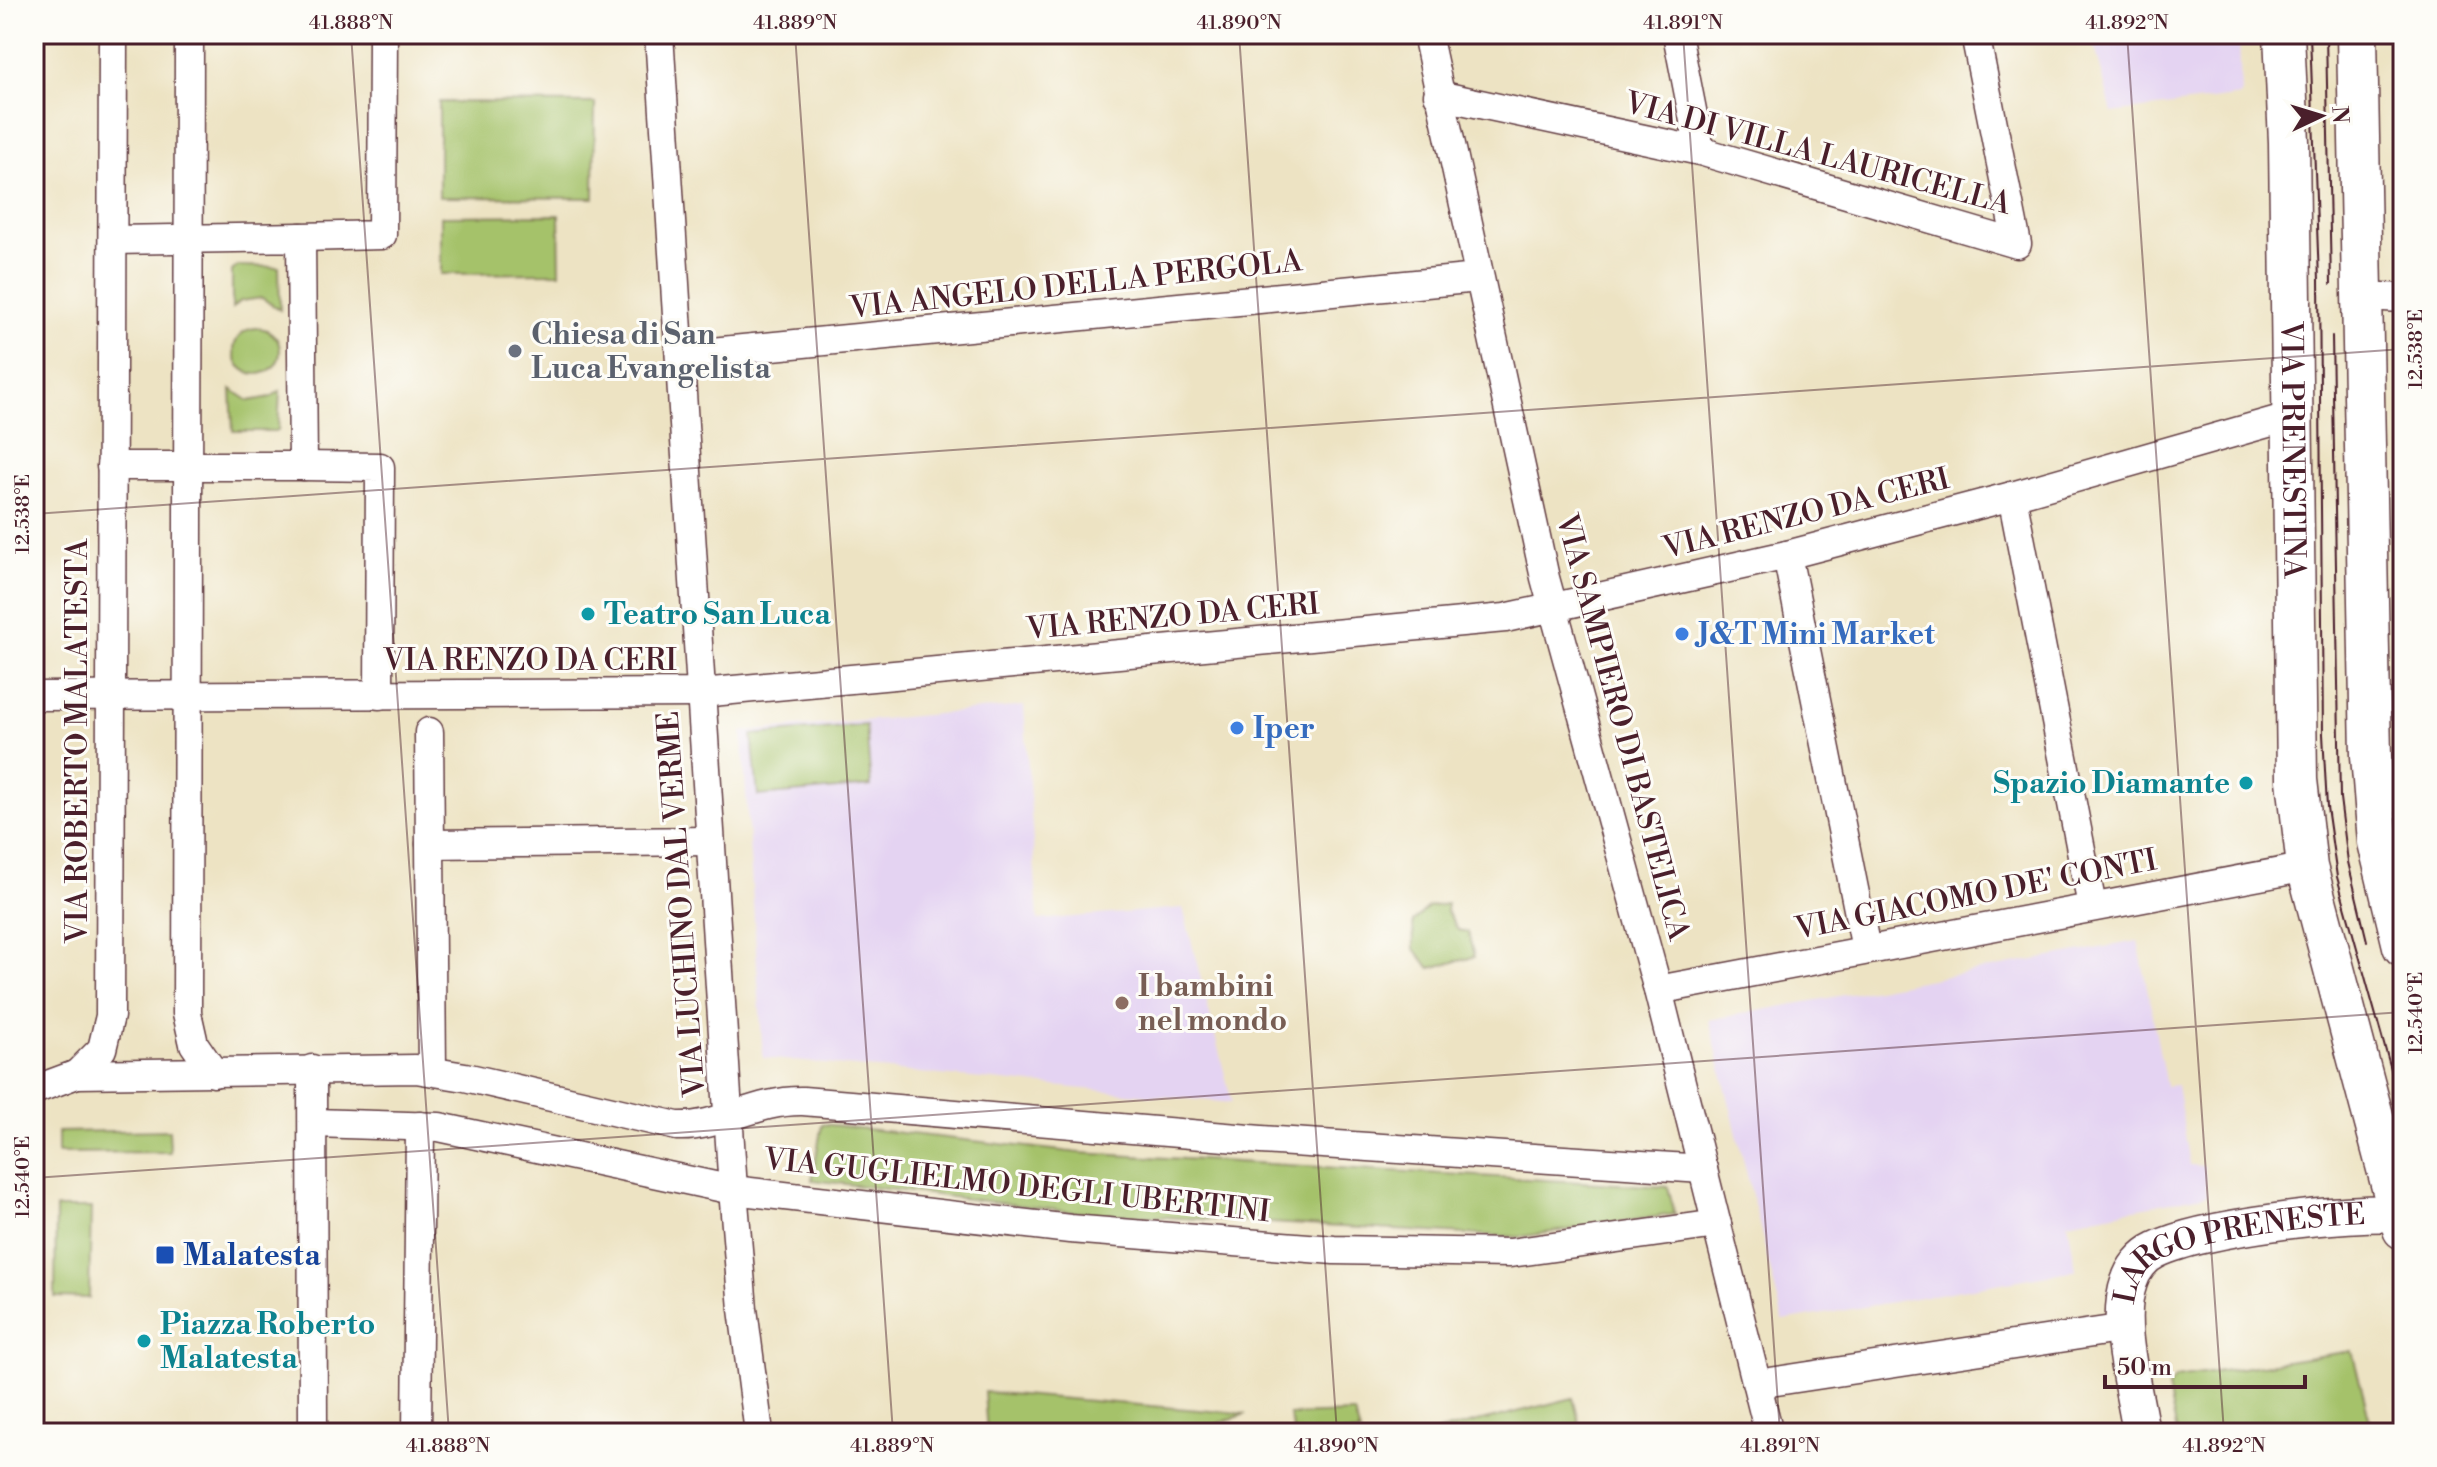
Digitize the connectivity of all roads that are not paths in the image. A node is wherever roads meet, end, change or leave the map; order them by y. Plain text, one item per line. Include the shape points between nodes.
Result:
1 (113, 34) edge
2 (189, 34) edge
3 (383, 34) edge
4 (659, 34) edge
5 (1427, 34) edge
6 (1677, 34) edge
7 (1975, 34) edge
8 (2284, 34) edge
9 (2357, 34) edge
10 (1438, 95) junction
11 (1700, 151) junction
12 (301, 237) junction
13 (189, 238) junction
14 (113, 240) junction
15 (1478, 278) junction
16 (2363, 296) junction
17 (2403, 298) edge
18 (680, 355) junction
19 (2292, 416) junction
20 (111, 466) junction
21 (303, 466) junction
22 (188, 467) junction
23 (2012, 496) junction
24 (1787, 555) junction
25 (1553, 610) junction
26 (701, 693) junction
27 (188, 695) junction
28 (379, 695) junction
29 (34, 696) edge
30 (111, 696) junction
31 (429, 732) dead end
32 (710, 841) junction
33 (430, 844) junction
34 (2307, 867) junction
35 (2092, 906) junction
36 (2403, 946) edge
37 (1866, 949) junction
38 (1658, 990) junction
39 (34, 1067) edge
40 (312, 1069) junction
41 (432, 1071) junction
42 (214, 1073) junction
43 (77, 1074) junction
44 (34, 1090) edge
45 (730, 1115) junction
46 (314, 1123) junction
47 (420, 1126) junction
48 (1703, 1169) junction
49 (733, 1190) junction
50 (2402, 1219) edge
51 (1717, 1224) junction
52 (2125, 1328) junction
53 (1757, 1384) junction
54 (313, 1433) edge
55 (417, 1433) edge
56 (759, 1433) edge
57 (1769, 1433) edge
58 (2141, 1433) edge

1 - 14 street, VIA ROBERTO MALATESTA
2 - 13 street
3 - 12 street via 382,235
4 - 18 street, VIA LUCHINO DAL VERME
5 - 10 street, VIA SAMPIERO DI BASTELICA
6 - 11 street
7 - 11 street, VIA DI VILLA LAURICELLA via 2017,244
8 - 19 main road, VIA PRENESTINA
9 - 16 main road
10 - 11 street, VIA DI VILLA LAURICELLA
10 - 15 street, VIA SAMPIERO DI BASTELICA
12 - 13 street
12 - 21 street
13 - 14 street
13 - 22 street
14 - 20 street, VIA ROBERTO MALATESTA
15 - 18 street, VIA ANGELO DELLA PERGOLA
15 - 25 street, VIA SAMPIERO DI BASTELICA
16 - 17 street
16 - 36 main road via 2373,786 2383,869
18 - 26 street, VIA LUCHINO DAL VERME
19 - 23 street, VIA RENZO DA CERI
19 - 34 main road, VIA PRENESTINA via 2297,780
20 - 22 street
20 - 30 street, VIA ROBERTO MALATESTA
21 - 22 street
21 - 28 street via 380,467
22 - 27 street
23 - 24 street, VIA RENZO DA CERI
23 - 35 street
24 - 25 street, VIA RENZO DA CERI
24 - 37 street
25 - 26 street, VIA RENZO DA CERI
25 - 38 street, VIA SAMPIERO DI BASTELICA
26 - 28 street, VIA RENZO DA CERI
26 - 32 street, VIA LUCHINO DAL VERME
27 - 28 street, VIA RENZO DA CERI
27 - 30 street, VIA RENZO DA CERI
27 - 42 street via 187,1013 194,1044
29 - 30 street, VIA RENZO DA CERI
30 - 43 street, VIA ROBERTO MALATESTA via 110,1016 102,1049
31 - 33 street
32 - 33 street
32 - 45 street, VIA LUCHINO DAL VERME
33 - 41 street
34 - 35 street, VIA GIACOMO DE' CONTI
34 - 50 main road, LARGO PRENESTE
35 - 37 street, VIA GIACOMO DE' CONTI
37 - 38 street, VIA GIACOMO DE' CONTI
38 - 48 street, VIA SAMPIERO DI BASTELICA
39 - 43 street
40 - 41 street, VIA GUGLIELMO DEGLI UBERTINI
40 - 42 street
40 - 46 street
41 - 45 street, VIA GUGLIELMO DEGLI UBERTINI via 677,1126
42 - 43 street
43 - 44 street
45 - 48 street, VIA GUGLIELMO DEGLI UBERTINI via 769,1102 803,1101 1273,1141
45 - 49 street, VIA LUCHINO DAL VERME
46 - 47 street, VIA GUGLIELMO DEGLI UBERTINI
46 - 54 street
47 - 49 street, VIA GUGLIELMO DEGLI UBERTINI
47 - 55 street
48 - 51 street, VIA SAMPIERO DI BASTELICA
49 - 51 street, VIA GUGLIELMO DEGLI UBERTINI via 1070,1229 1334,1250 1510,1253
49 - 56 street, VIA LUCHINO DAL VERME
50 - 52 street, LARGO PRENESTE via 2359,1214 2249,1228 2154,1251 2128,1284
51 - 53 street, VIA SAMPIERO DI BASTELICA
52 - 53 street
52 - 58 street, LARGO PRENESTE
53 - 57 street, VIA SAMPIERO DI BASTELICA

